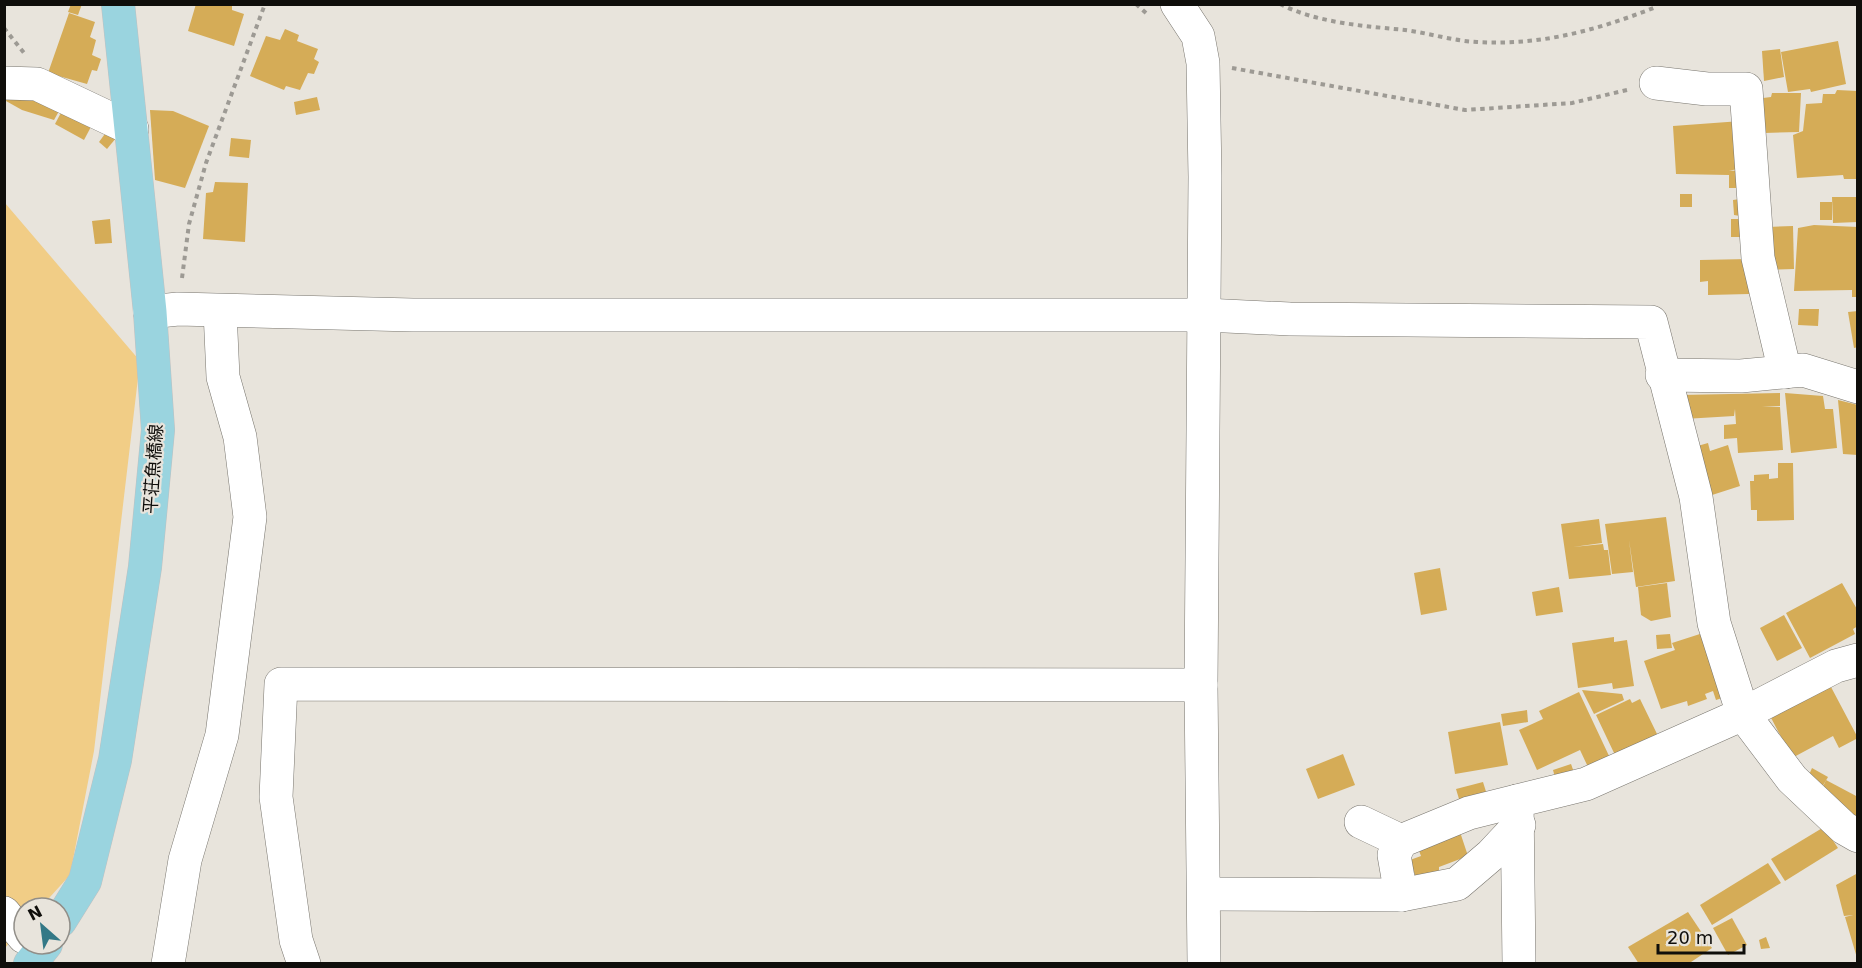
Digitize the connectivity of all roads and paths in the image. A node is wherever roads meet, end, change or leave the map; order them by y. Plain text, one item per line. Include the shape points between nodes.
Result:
1 (118, 4) edge
2 (265, 4) edge
3 (1136, 4) edge
4 (1280, 4) edge
5 (1661, 4) edge
6 (1656, 6) edge
7 (1165, 12) edge
8 (1203, 63) junction
9 (4, 83) edge
10 (1656, 83) joint
11 (132, 129) junction
12 (164, 310) junction
13 (220, 311) junction
14 (1205, 315) junction
15 (1785, 372) junction
16 (1662, 375) junction
17 (1857, 387) edge
18 (1857, 660) edge
19 (1201, 685) junction
20 (1743, 714) junction
21 (1518, 813) junction
22 (1361, 822) dead end
23 (1857, 836) edge
24 (1401, 841) junction
25 (1205, 894) junction
26 (1401, 896) junction
27 (72, 903) edge
28 (168, 963) edge
29 (304, 963) edge
30 (1204, 963) edge
31 (1519, 963) edge

1 - 11 main road, 平荘魚橋線
2 - 12 path via 206,163
3 - 7 path
4 - 6 path via 1353,26 1408,30 1476,42 1540,42 1607,27
5 - 6 path
7 - 8 street via 1198,36
8 - 10 path via 1465,110 1572,103
8 - 14 street
9 - 11 street via 37,84
10 - 15 street via 1707,89 1746,88 1758,258
11 - 12 main road, 平荘魚橋線
12 - 13 street
12 - 27 main road, 平荘魚橋線 via 145,567 115,760 86,881
13 - 14 street via 412,315
13 - 28 street via 223,377 240,437 250,517 222,735 185,860
14 - 16 street via 1651,322
14 - 19 street
15 - 16 street
15 - 17 street via 1803,370
16 - 20 street via 1695,497 1714,622
18 - 20 street via 1836,666
19 - 25 street
19 - 29 street via 281,684 276,797 296,940
20 - 21 street
20 - 23 street via 1792,779
21 - 24 street via 1469,813
21 - 26 street via 1491,855 1457,884
21 - 31 street
22 - 24 street
24 - 26 street via 1394,855
25 - 26 street
25 - 30 street

